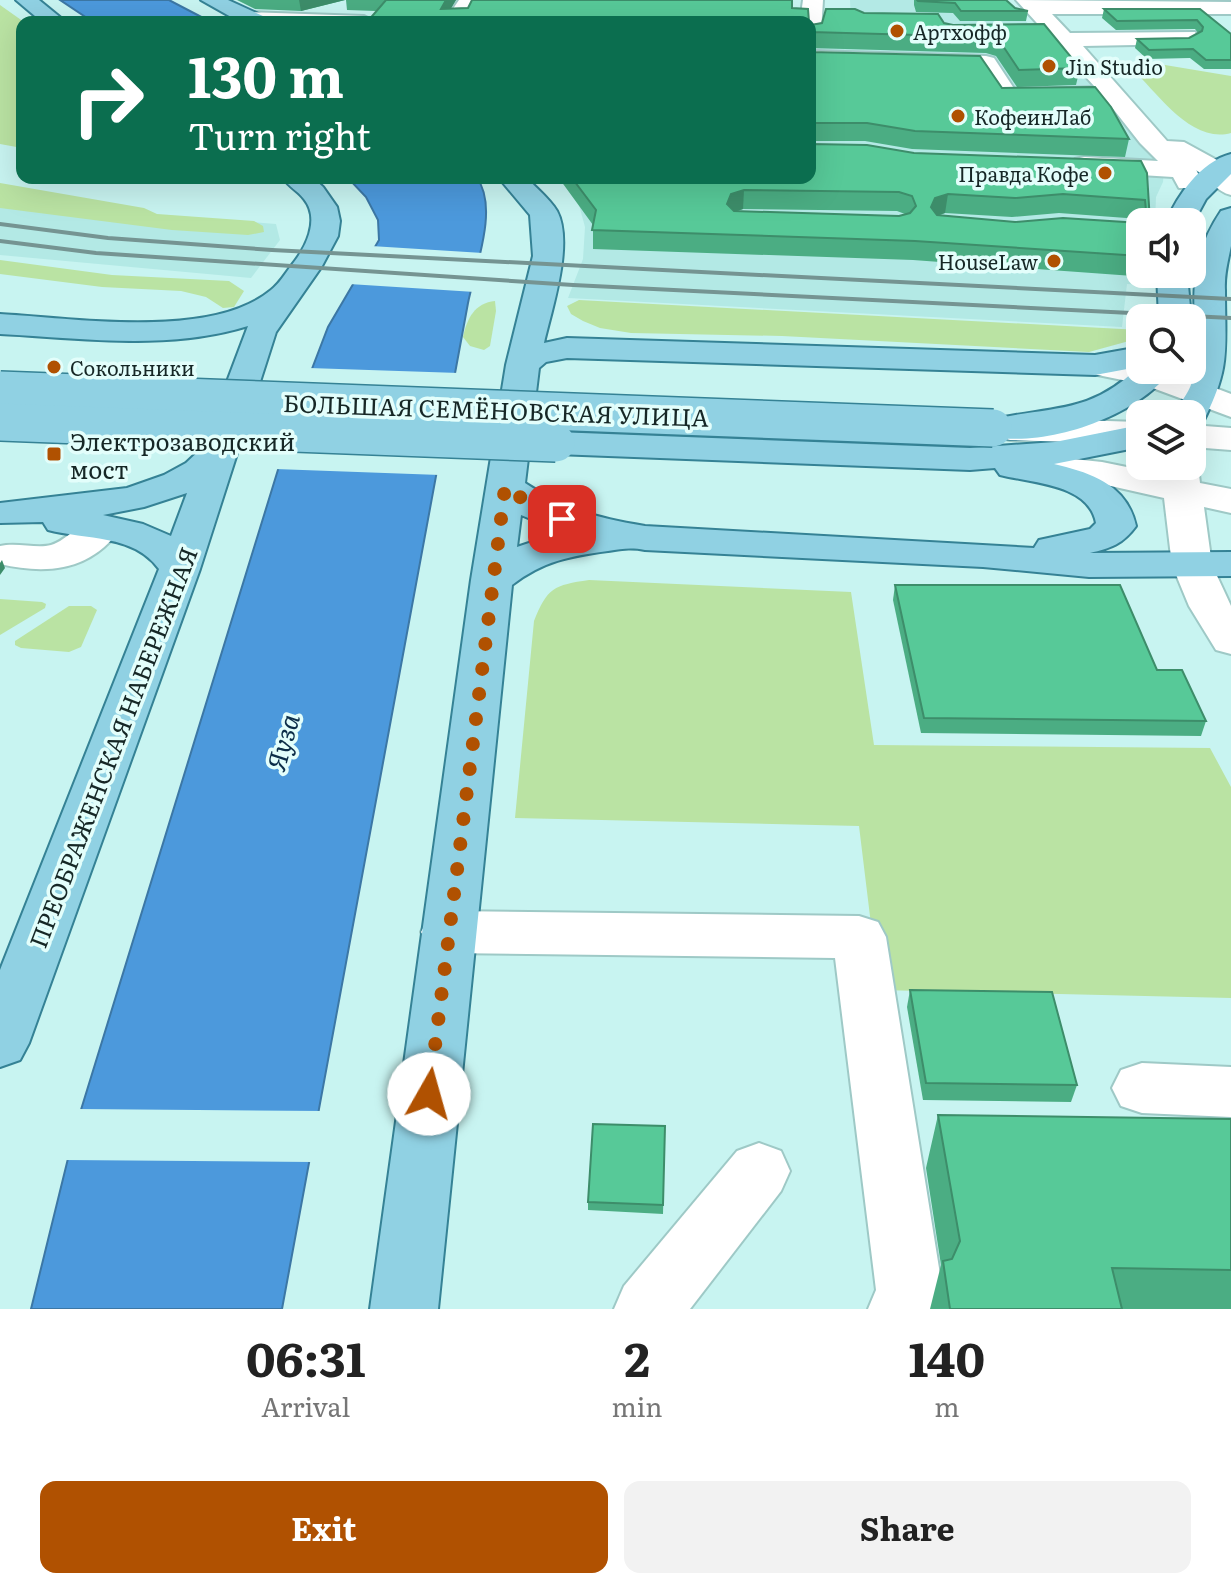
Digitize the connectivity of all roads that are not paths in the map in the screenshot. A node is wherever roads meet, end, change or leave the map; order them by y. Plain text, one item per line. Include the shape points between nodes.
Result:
1 (26, 0) edge
2 (211, 0) edge
3 (1030, 4) edge
4 (1167, 8) junction
5 (1231, 8) edge
6 (47, 16) edge
7 (245, 16) edge
8 (1025, 30) edge
9 (1060, 35) junction
10 (816, 58) edge
11 (1115, 94) junction
12 (1135, 117) junction
13 (1231, 145) edge
14 (1059, 164) edge
15 (1183, 170) junction
16 (1226, 173) edge
17 (302, 184) edge
18 (517, 184) edge
19 (1186, 208) edge
20 (1188, 208) edge
21 (1231, 217) edge
22 (282, 297) junction
23 (537, 303) junction
24 (0, 324) edge
25 (154, 330) junction
26 (623, 348) junction
27 (1229, 358) edge
28 (1042, 362) junction
29 (523, 365) junction
30 (1095, 365) joint
31 (245, 377) junction
32 (1179, 388) edge
33 (0, 390) edge
34 (1066, 420) junction
35 (0, 422) edge
36 (1206, 437) edge
37 (1126, 438) edge
38 (1231, 439) edge
39 (981, 444) junction
40 (222, 450) junction
41 (1126, 473) edge
42 (1206, 477) edge
43 (1186, 480) edge
44 (1197, 480) edge
45 (505, 487) junction
46 (1231, 490) edge
47 (1231, 501) edge
48 (3, 512) edge
49 (101, 528) junction
50 (645, 538) junction
51 (14, 555) dead end
52 (983, 555) junction
53 (1211, 564) edge
54 (180, 569) junction
55 (492, 580) junction
56 (1231, 640) edge
57 (448, 932) junction
58 (11, 988) edge
59 (0, 1043) edge
60 (1142, 1088) dead end
61 (1231, 1092) edge
62 (759, 1171) dead end
63 (404, 1309) edge
64 (648, 1309) edge
65 (902, 1309) edge

1 - 6 main road
2 - 7 main road
3 - 4 street
3 - 9 street
4 - 5 street
4 - 9 street via 1195,35
8 - 9 street
9 - 11 street
10 - 11 street via 986,63 1008,97
11 - 12 street
12 - 13 street via 1180,139
12 - 15 street via 1144,133
12 - 16 street via 1165,142
14 - 15 street
15 - 19 street via 1191,189
16 - 20 main road
17 - 22 main road, ПРЕОБРАЖЕНСКАЯ НАБЕРЕЖНАЯ via 322,202 327,226 319,251
18 - 23 main road via 544,213 548,230
21 - 27 main road via 1210,270
22 - 25 main road via 226,323
22 - 31 main road, ПРЕОБРАЖЕНСКАЯ НАБЕРЕЖНАЯ via 260,332
23 - 26 main road via 541,322 569,339
23 - 29 main road
24 - 25 main road
25 - 31 main road via 223,348 238,359
26 - 28 main road
26 - 29 main road via 547,350
27 - 32 main road via 1226,376
28 - 30 main road
28 - 34 main road via 1071,378 1084,397 1080,409
29 - 45 main road
30 - 32 street
31 - 40 main road, ПРЕОБРАЖЕНСКАЯ НАБЕРЕЖНАЯ
32 - 34 main road
33 - 39 main road, БОЛЬШАЯ СЕМЁНОВСКАЯ УЛИЦА, bridge
34 - 39 main road
35 - 39 main road, БОЛЬШАЯ СЕМЁНОВСКАЯ УЛИЦА, bridge
36 - 38 street
37 - 39 main road via 1055,453
39 - 41 street via 1102,473
39 - 52 main road via 1087,487 1116,513 1116,526 1084,545
40 - 48 main road via 199,471 140,496
40 - 54 main road, ПРЕОБРАЖЕНСКАЯ НАБЕРЕЖНАЯ
42 - 46 street
43 - 53 street
44 - 47 street
45 - 50 main road via 541,511 584,527
45 - 55 main road
48 - 49 main road
49 - 51 street via 60,558
49 - 54 main road via 151,539 169,551
50 - 52 main road
50 - 55 main road via 582,540 543,549 518,559
52 - 53 main road via 1089,565
53 - 56 street via 1210,606
54 - 58 main road, ПРЕОБРАЖЕНСКАЯ НАБЕРЕЖНАЯ
55 - 57 main road
57 - 63 main road
57 - 65 street via 859,937 910,1293
58 - 59 main road, ПРЕОБРАЖЕНСКАЯ НАБЕРЕЖНАЯ
60 - 61 street
62 - 64 street

